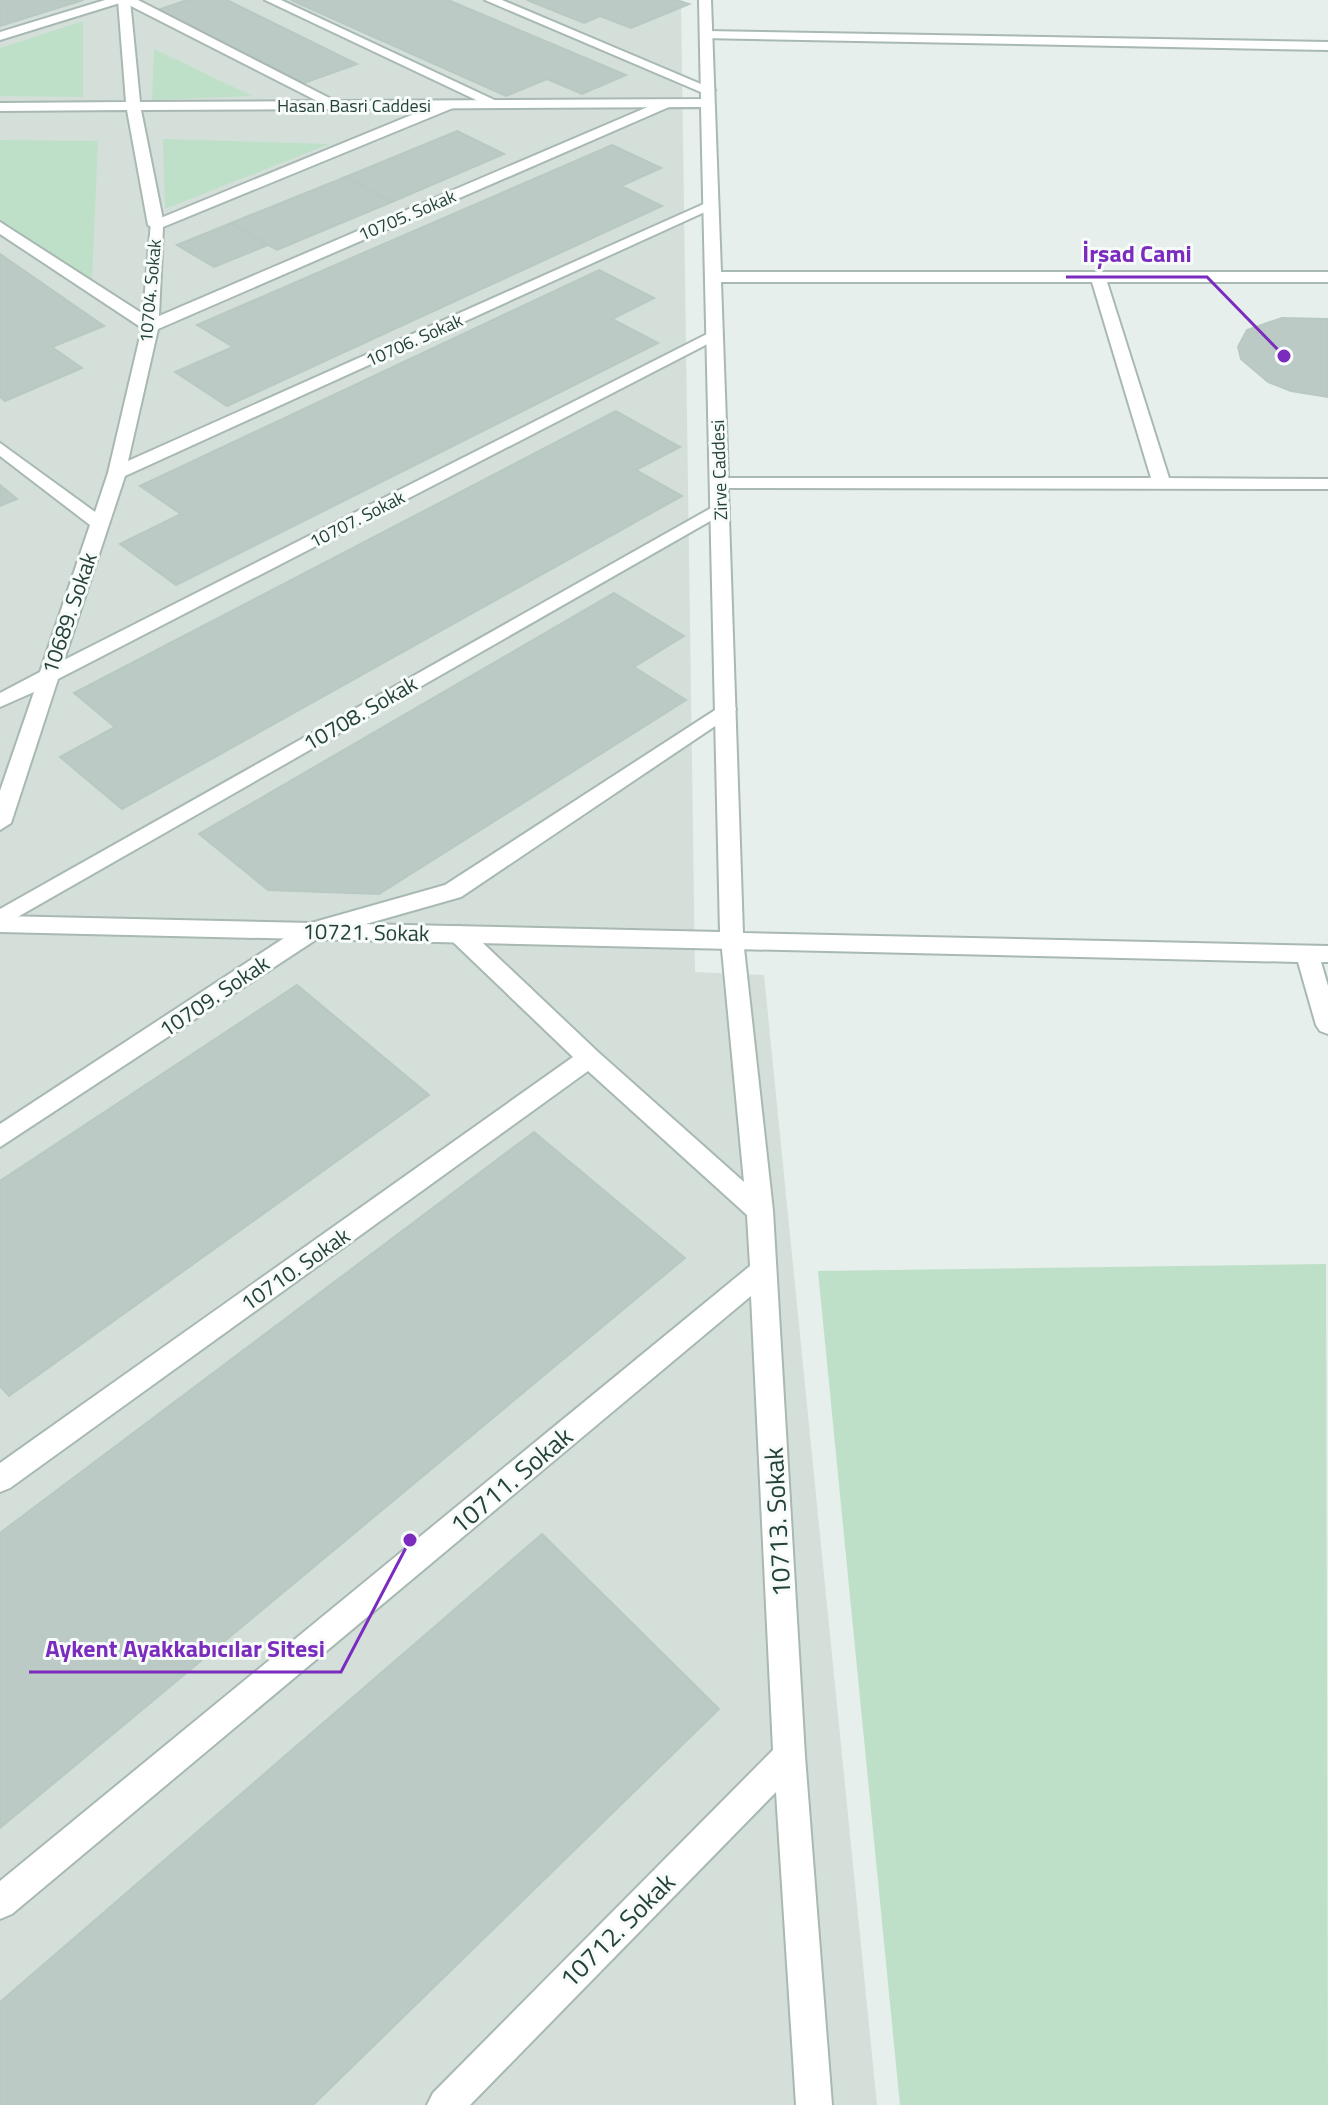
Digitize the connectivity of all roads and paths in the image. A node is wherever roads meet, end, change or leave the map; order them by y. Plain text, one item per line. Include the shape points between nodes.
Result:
1 (124, 0) edge
2 (271, 0) edge
3 (491, 0) edge
4 (705, 0) edge
5 (706, 35) junction
6 (0, 36) edge
7 (1328, 46) edge
8 (708, 97) junction
9 (496, 104) junction
10 (664, 104) junction
11 (336, 105) junction
12 (448, 105) junction
13 (133, 106) junction
14 (0, 107) edge
15 (711, 206) junction
16 (156, 225) junction
17 (0, 227) edge
18 (713, 277) junction
19 (1098, 277) junction
20 (1328, 277) edge
21 (150, 326) junction
22 (715, 336) junction
23 (0, 448) edge
24 (117, 473) junction
25 (719, 483) junction
26 (1162, 484) junction
27 (1328, 484) edge
28 (720, 508) junction
29 (100, 524) junction
30 (46, 678) junction
31 (0, 701) edge
32 (726, 709) junction
33 (0, 823) edge
34 (0, 922) edge
35 (312, 931) junction
36 (459, 934) junction
37 (732, 939) junction
38 (1317, 954) edge
39 (1328, 1025) edge
40 (589, 1058) junction
41 (0, 1137) edge
42 (760, 1211) junction
43 (763, 1271) junction
44 (0, 1479) edge
45 (789, 1756) junction
46 (0, 1902) edge
47 (445, 2105) edge
48 (814, 2105) edge

1 - 6 street
1 - 11 street
1 - 13 street
2 - 9 street
3 - 8 street
4 - 5 street, Zirve Caddesi
5 - 7 street
5 - 8 street, Zirve Caddesi
8 - 10 street, Hasan Basri Caddesi
8 - 15 street, Zirve Caddesi
9 - 10 street, Hasan Basri Caddesi
9 - 12 street, Hasan Basri Caddesi
10 - 21 street, 10705. Sokak
11 - 12 street, Hasan Basri Caddesi
11 - 13 street, Hasan Basri Caddesi
12 - 16 street, 10704. Sokak
13 - 14 street, Hasan Basri Caddesi
13 - 16 street
15 - 18 street, Zirve Caddesi
15 - 24 street, 10706. Sokak
16 - 21 street, 10704. Sokak
17 - 21 street
18 - 19 street
18 - 22 street, Zirve Caddesi
19 - 20 street
19 - 26 street
21 - 24 street, 10704. Sokak
22 - 25 street, Zirve Caddesi
22 - 30 street, 10707. Sokak
23 - 29 street, 10689. Sokak
24 - 29 street, 10704. Sokak
25 - 26 street
25 - 28 street, Zirve Caddesi
26 - 27 street
28 - 32 street, Zirve Caddesi
28 - 34 street, 10708. Sokak
29 - 30 street, 10689. Sokak
30 - 31 street, 10707. Sokak
30 - 33 street, 10689. Sokak
32 - 35 street, 10709. Sokak via 453,891
32 - 37 street, Zirve Caddesi
34 - 35 street, 10721. Sokak
35 - 36 street, 10721. Sokak
35 - 41 street, 10709. Sokak
36 - 37 street, 10721. Sokak
36 - 40 street
37 - 38 street, 10721. Sokak
37 - 42 street, 10713. Sokak
38 - 39 street
40 - 42 street
40 - 44 street, 10710. Sokak
42 - 43 street, 10713. Sokak
43 - 45 street, 10713. Sokak
43 - 46 street, 10711. Sokak
45 - 47 street, 10712. Sokak
45 - 48 street, 10713. Sokak

